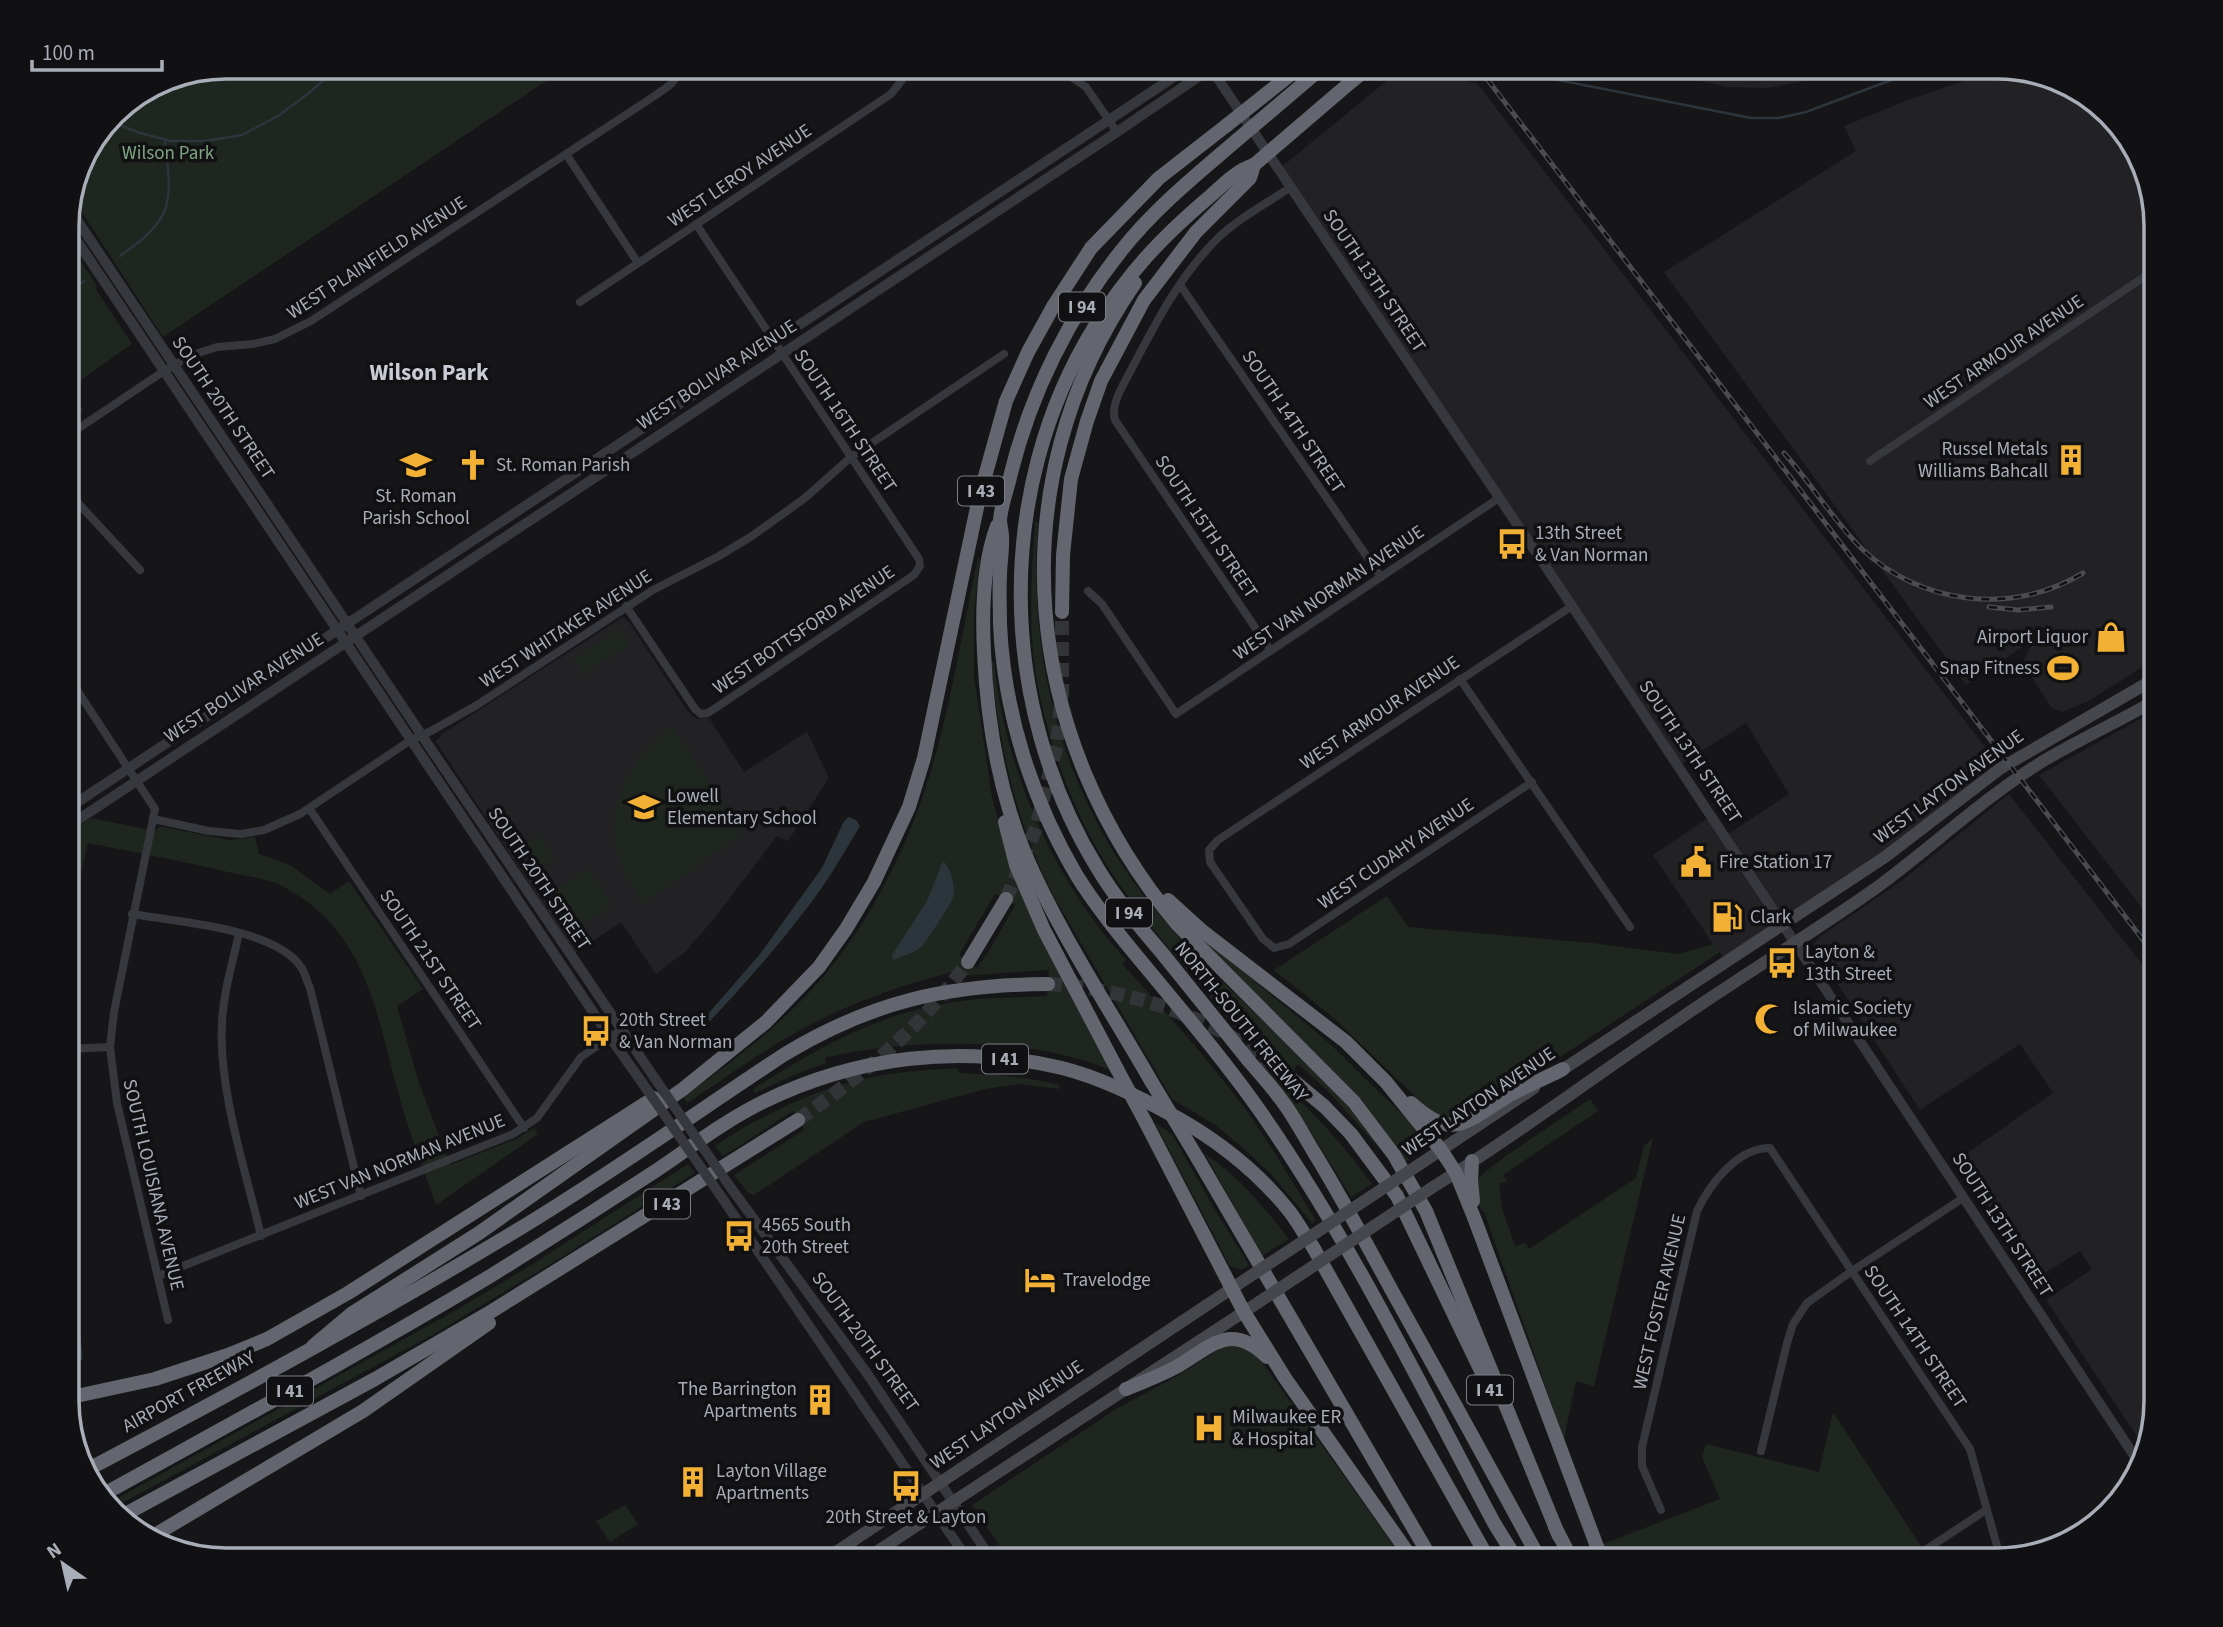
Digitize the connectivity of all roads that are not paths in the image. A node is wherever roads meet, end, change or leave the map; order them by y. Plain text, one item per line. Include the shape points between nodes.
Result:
1 (675, 79) edge
2 (902, 79) edge
3 (1076, 79) edge
4 (1170, 79) edge
5 (1193, 79) edge
6 (1218, 79) edge
7 (1284, 79) edge
8 (1308, 79) edge
9 (1353, 79) edge
10 (1149, 93) junction
11 (1157, 104) junction
12 (1108, 119) junction
13 (1116, 132) junction
14 (566, 154) junction
15 (1254, 165) junction
16 (1291, 187) junction
17 (1188, 215) junction
18 (79, 224) edge
19 (696, 224) junction
20 (941, 230) junction
21 (79, 243) edge
22 (949, 243) junction
23 (638, 263) junction
24 (2144, 278) edge
25 (1180, 285) junction
26 (580, 302) dead end
27 (773, 342) junction
28 (781, 354) junction
29 (1004, 354) dead end
30 (169, 368) junction
31 (79, 428) edge
32 (851, 457) junction
33 (1870, 461) dead end
34 (1499, 498) junction
35 (79, 504) edge
36 (1000, 519) junction
37 (920, 566) joint
38 (140, 570) dead end
39 (1381, 577) junction
40 (1088, 592) dead end
41 (626, 606) junction
42 (1572, 606) junction
43 (1062, 612) tunnel mouth
44 (347, 623) junction
45 (337, 630) junction
46 (350, 639) junction
47 (1271, 652) junction
48 (1460, 679) junction
49 (2144, 686) edge
50 (79, 693) edge
51 (2144, 707) edge
52 (416, 738) junction
53 (128, 768) junction
54 (136, 781) junction
55 (1532, 782) junction
56 (1002, 783) junction
57 (79, 801) edge
58 (310, 808) junction
59 (1103, 810) junction
60 (79, 819) edge
61 (153, 819) junction
62 (1006, 899) tunnel mouth
63 (132, 914) junction
64 (1784, 925) junction
65 (1630, 927) dead end
66 (239, 933) junction
67 (1795, 943) junction
68 (1274, 948) joint
69 (968, 962) tunnel mouth
70 (1048, 984) tunnel mouth
71 (621, 1030) junction
72 (610, 1037) junction
73 (110, 1047) junction
74 (79, 1048) edge
75 (1563, 1069) junction
76 (704, 1071) junction
77 (1289, 1077) tunnel mouth
78 (1386, 1082) junction
79 (799, 1121) tunnel mouth
80 (524, 1128) junction
81 (1770, 1148) joint
82 (1441, 1150) junction
83 (1472, 1161) junction
84 (1456, 1173) junction
85 (361, 1196) junction
86 (1964, 1198) junction
87 (1475, 1220) junction
88 (261, 1236) junction
89 (770, 1241) junction
90 (758, 1249) junction
91 (1852, 1271) junction
92 (158, 1276) junction
93 (534, 1286) junction
94 (1232, 1289) junction
95 (1244, 1312) junction
96 (168, 1320) dead end
97 (313, 1346) junction
98 (1285, 1378) junction
99 (1126, 1390) junction
100 (79, 1395) edge
101 (1760, 1451) dead end
102 (2134, 1455) edge
103 (94, 1466) edge
104 (940, 1483) junction
105 (109, 1490) edge
106 (923, 1494) junction
107 (953, 1502) junction
108 (1661, 1510) dead end
109 (1986, 1510) junction
110 (129, 1512) edge
111 (936, 1513) junction
112 (159, 1532) edge
113 (1559, 1536) junction
114 (842, 1548) edge
115 (882, 1548) edge
116 (960, 1548) edge
117 (984, 1548) edge
118 (1405, 1548) edge
119 (1425, 1548) edge
120 (1480, 1548) edge
121 (1510, 1548) edge
122 (1533, 1548) edge
123 (1566, 1548) edge
124 (1598, 1548) edge
125 (1929, 1548) edge
126 (1997, 1548) edge

1 - 14 street, WEST PLAINFIELD AVENUE
2 - 19 street, WEST LEROY AVENUE via 891,94
3 - 12 street
4 - 10 street, WEST BOLIVAR AVENUE
5 - 11 street, WEST BOLIVAR AVENUE
6 - 16 street, SOUTH 13TH STREET
7 - 76 highway, I 43, bridge via 1159,178 1091,248 1054,305 1006,401 979,498 924,758 892,845 851,921 819,967 766,1021
8 - 36 highway, NORTH-SOUTH FREEWAY / I 94, bridge via 1152,215 1119,253 1052,358 1020,440
9 - 15 highway, NORTH-SOUTH FREEWAY / I 94, bridge
10 - 11 street
10 - 12 street, WEST BOLIVAR AVENUE
11 - 13 street, WEST BOLIVAR AVENUE
12 - 13 street
12 - 20 street, WEST BOLIVAR AVENUE
13 - 22 street, WEST BOLIVAR AVENUE
14 - 23 street
14 - 30 street, WEST PLAINFIELD AVENUE via 294,331 253,344 218,347
15 - 17 highway, NORTH-SOUTH FREEWAY / I 94 via 1241,169
15 - 43 highway via 1250,178 1196,232 1144,300 1101,381 1072,480
16 - 25 street via 1220,237
16 - 34 street, SOUTH 13TH STREET
17 - 59 highway via 1124,299 1085,372 1067,418 1048,500 1043,589 1054,678 1068,729
17 - 122 highway, NORTH-SOUTH FREEWAY / I 94 via 1136,267 1080,350 1055,404 1036,463 1022,550 1020,600 1033,714 1070,818 1096,867 1285,1104
18 - 30 street, SOUTH 20TH STREET
19 - 23 street, WEST LEROY AVENUE
19 - 27 street, SOUTH 16TH STREET
20 - 22 street
20 - 27 street, WEST BOLIVAR AVENUE
21 - 30 street, SOUTH 20TH STREET
22 - 28 street, WEST BOLIVAR AVENUE
23 - 26 street, WEST LEROY AVENUE
24 - 33 street, WEST ARMOUR AVENUE
25 - 39 street, SOUTH 14TH STREET
25 - 47 street, SOUTH 15TH STREET via 1156,322 1113,412
27 - 28 street, SOUTH 16TH STREET
27 - 44 street, WEST BOLIVAR AVENUE
28 - 32 street, SOUTH 16TH STREET
28 - 46 street, WEST BOLIVAR AVENUE
29 - 32 street, WEST WHITAKER AVENUE
30 - 31 street, WEST PLAINFIELD AVENUE
30 - 44 street, SOUTH 20TH STREET
30 - 45 street, SOUTH 20TH STREET
32 - 37 street, SOUTH 16TH STREET
32 - 41 street, WEST WHITAKER AVENUE via 752,536
34 - 39 street, WEST VAN NORMAN AVENUE
34 - 42 street, SOUTH 13TH STREET
35 - 38 street
36 - 56 highway via 988,565 983,623 990,730
36 - 121 highway, NORTH-SOUTH FREEWAY / I 94 via 1000,630 1010,702 1035,790 1059,843 1102,912 1244,1090 1299,1170
37 - 41 street, WEST BOTTSFORD AVENUE via 903,583 701,714
39 - 47 street, WEST VAN NORMAN AVENUE
40 - 47 street, WEST VAN NORMAN AVENUE via 1102,604 1176,714
41 - 52 street, WEST WHITAKER AVENUE via 477,705
42 - 48 street, WEST ARMOUR AVENUE
42 - 64 street, SOUTH 13TH STREET
44 - 45 street, WEST BOLIVAR AVENUE
44 - 46 street, SOUTH 20TH STREET
45 - 46 street, SOUTH 20TH STREET
45 - 53 street, WEST BOLIVAR AVENUE
46 - 52 street, SOUTH 20TH STREET
46 - 54 street, WEST BOLIVAR AVENUE
48 - 55 street
48 - 68 street, WEST ARMOUR AVENUE via 1217,840 1209,850 1210,862
49 - 64 main road, WEST LAYTON AVENUE via 2001,768 1885,857
50 - 53 street
51 - 67 main road, WEST LAYTON AVENUE via 2026,772 1889,878
52 - 58 street, WEST WHITAKER AVENUE
52 - 71 street, SOUTH 20TH STREET
52 - 72 street, SOUTH 20TH STREET
53 - 54 street
53 - 57 street, WEST BOLIVAR AVENUE
54 - 60 street, WEST BOLIVAR AVENUE
54 - 61 street, SOUTH LOUISIANA AVENUE via 155,809
55 - 65 street
55 - 68 street, WEST CUDAHY AVENUE via 1289,944
56 - 94 highway, bridge via 1002,813 1028,896
56 - 119 highway, bridge via 1043,891
58 - 61 street, WEST WHITAKER AVENUE via 275,826 241,834
58 - 80 street, SOUTH 21ST STREET
59 - 78 highway via 1151,881 1178,911 1346,1042
59 - 113 highway via 1127,857 1177,924 1354,1102 1411,1182
61 - 63 street, SOUTH LOUISIANA AVENUE
62 - 69 highway
63 - 66 street
63 - 73 street, SOUTH LOUISIANA AVENUE
64 - 67 street, SOUTH 13TH STREET
64 - 75 main road, WEST LAYTON AVENUE
66 - 85 street via 270,942 302,968
66 - 88 street via 222,1022 223,1068
67 - 83 main road, WEST LAYTON AVENUE
67 - 86 street, SOUTH 13TH STREET
70 - 97 highway, I 41 via 941,991 880,1008 823,1032 522,1227
71 - 72 street, WEST VAN NORMAN AVENUE
71 - 89 street, SOUTH 20TH STREET, bridge
72 - 80 street, WEST VAN NORMAN AVENUE via 575,1064 543,1111
72 - 90 street, SOUTH 20TH STREET, bridge
73 - 74 street
73 - 92 street, SOUTH LOUISIANA AVENUE via 121,1123
75 - 78 highway via 1467,1123 1454,1125 1434,1121
75 - 82 main road, WEST LAYTON AVENUE
76 - 97 highway, I 43 via 520,1206 351,1314
76 - 100 highway via 267,1339 155,1379
77 - 113 highway, I 41 via 1351,1134 1397,1196
78 - 82 highway
79 - 93 highway, I 43
80 - 85 street, WEST VAN NORMAN AVENUE
81 - 91 street, SOUTH 14TH STREET
81 - 108 street, WEST FOSTER AVENUE via 1758,1148 1726,1170 1697,1211 1642,1447 1644,1472
82 - 84 highway
82 - 94 main road, WEST LAYTON AVENUE, bridge
83 - 84 main road, WEST LAYTON AVENUE
83 - 87 highway
84 - 87 highway
84 - 95 main road, WEST LAYTON AVENUE, bridge
85 - 88 street, WEST VAN NORMAN AVENUE
86 - 91 street
86 - 102 street, SOUTH 13TH STREET
87 - 124 highway
88 - 92 street, WEST VAN NORMAN AVENUE
89 - 90 street
89 - 104 street, SOUTH 20TH STREET
90 - 106 street, SOUTH 20TH STREET
91 - 101 street via 1807,1303 1793,1324
91 - 109 street, SOUTH 14TH STREET via 1970,1449
92 - 96 street, SOUTH LOUISIANA AVENUE
93 - 110 highway, I 43 via 375,1379
93 - 112 highway via 530,1297 378,1401
94 - 95 highway
94 - 104 main road, WEST LAYTON AVENUE
95 - 98 highway
95 - 99 main road, WEST LAYTON AVENUE
97 - 103 highway, AIRPORT FREEWAY / I 41
98 - 99 highway via 1257,1347 1234,1338 1221,1339
98 - 118 highway
99 - 107 main road, WEST LAYTON AVENUE
104 - 106 main road, WEST LAYTON AVENUE
104 - 107 street, SOUTH 20TH STREET
105 - 120 highway, I 41 via 394,1334 761,1103 822,1078 894,1060 981,1056 1063,1068 1117,1087 1189,1124 1262,1182 1313,1247
106 - 111 street, SOUTH 20TH STREET
106 - 114 main road, WEST LAYTON AVENUE
107 - 111 main road, WEST LAYTON AVENUE
107 - 117 street, SOUTH 20TH STREET
109 - 125 street
109 - 126 street, SOUTH 14TH STREET
111 - 115 main road, WEST LAYTON AVENUE
111 - 116 street, SOUTH 20TH STREET
113 - 123 highway, I 41

